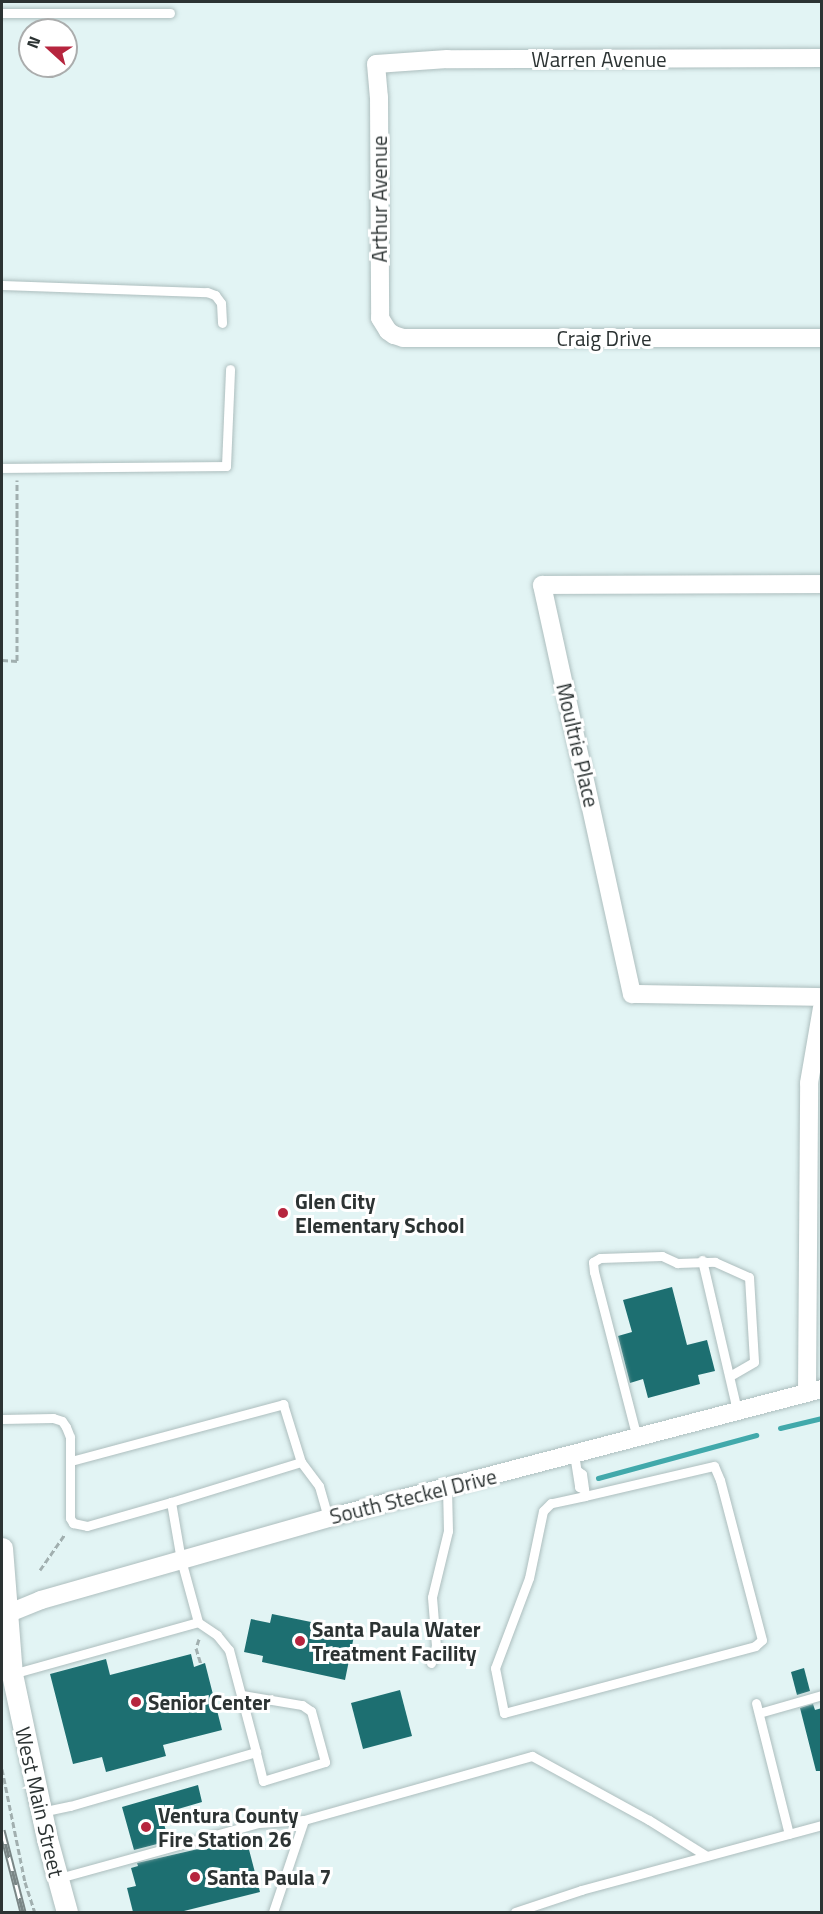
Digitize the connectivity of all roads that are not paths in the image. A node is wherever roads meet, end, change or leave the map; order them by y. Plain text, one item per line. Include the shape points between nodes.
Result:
1 (2, 13) edge
2 (170, 13) dead end
3 (822, 58) edge
4 (376, 64) joint
5 (2, 285) edge
6 (222, 323) dead end
7 (388, 331) joint
8 (822, 338) edge
9 (230, 369) dead end
10 (2, 468) edge
11 (822, 584) edge
12 (822, 997) edge
13 (822, 1008) edge
14 (702, 1260) junction
15 (730, 1376) junction
16 (814, 1390) edge
17 (737, 1411) junction
18 (2, 1419) edge
19 (637, 1438) junction
20 (71, 1461) junction
21 (301, 1462) junction
22 (576, 1463) junction
23 (447, 1488) junction
24 (585, 1493) junction
25 (171, 1502) junction
26 (328, 1518) junction
27 (2, 1548) edge
28 (181, 1560) junction
29 (4, 1615) edge
30 (198, 1622) junction
31 (431, 1663) dead end
32 (12, 1674) junction
33 (242, 1695) junction
34 (822, 1695) edge
35 (756, 1703) dead end
36 (759, 1713) junction
37 (256, 1752) junction
38 (41, 1812) junction
39 (304, 1820) junction
40 (822, 1826) edge
41 (789, 1834) junction
42 (705, 1855) junction
43 (57, 1878) junction
44 (67, 1912) edge
45 (273, 1912) edge
46 (515, 1912) edge

1 - 2 lane
3 - 4 street, Warren Avenue via 447,59
4 - 7 street, Arthur Avenue via 380,318
5 - 6 lane via 207,292 221,303
7 - 8 street, Craig Drive via 403,338
9 - 10 lane via 226,466
11 - 12 street, Moultrie Place via 542,585 632,994
13 - 16 street via 809,1083
14 - 15 lane
14 - 15 lane via 749,1276 754,1362
14 - 19 lane via 677,1263 662,1256 600,1258 593,1262
15 - 17 lane
16 - 17 street, South Steckel Drive
17 - 19 street, South Steckel Drive
18 - 20 lane via 62,1421 70,1437
19 - 22 street, South Steckel Drive
20 - 21 lane via 283,1404
20 - 25 lane via 73,1522 87,1526
21 - 25 lane
21 - 26 lane via 319,1486
22 - 23 street, South Steckel Drive
22 - 24 lane
23 - 26 street, South Steckel Drive
23 - 31 lane via 448,1531 432,1597 436,1646
24 - 24 lane via 551,1503 543,1511 529,1578 495,1668 504,1713 755,1646 762,1640 714,1466
25 - 28 lane
26 - 28 street, South Steckel Drive
27 - 29 street, West Main Street
28 - 29 street, South Steckel Drive via 40,1600
28 - 30 lane
29 - 32 street, West Main Street
30 - 32 lane
30 - 33 lane via 217,1635 229,1650
32 - 38 street, West Main Street
33 - 37 lane
33 - 37 lane via 302,1705 312,1711 326,1762 263,1780
34 - 36 lane
35 - 36 lane
36 - 41 lane
37 - 38 lane
38 - 43 street, West Main Street
39 - 42 lane via 532,1756
39 - 43 lane via 259,1823
39 - 45 lane
40 - 41 lane
41 - 42 lane
42 - 46 lane
43 - 44 street, West Main Street

